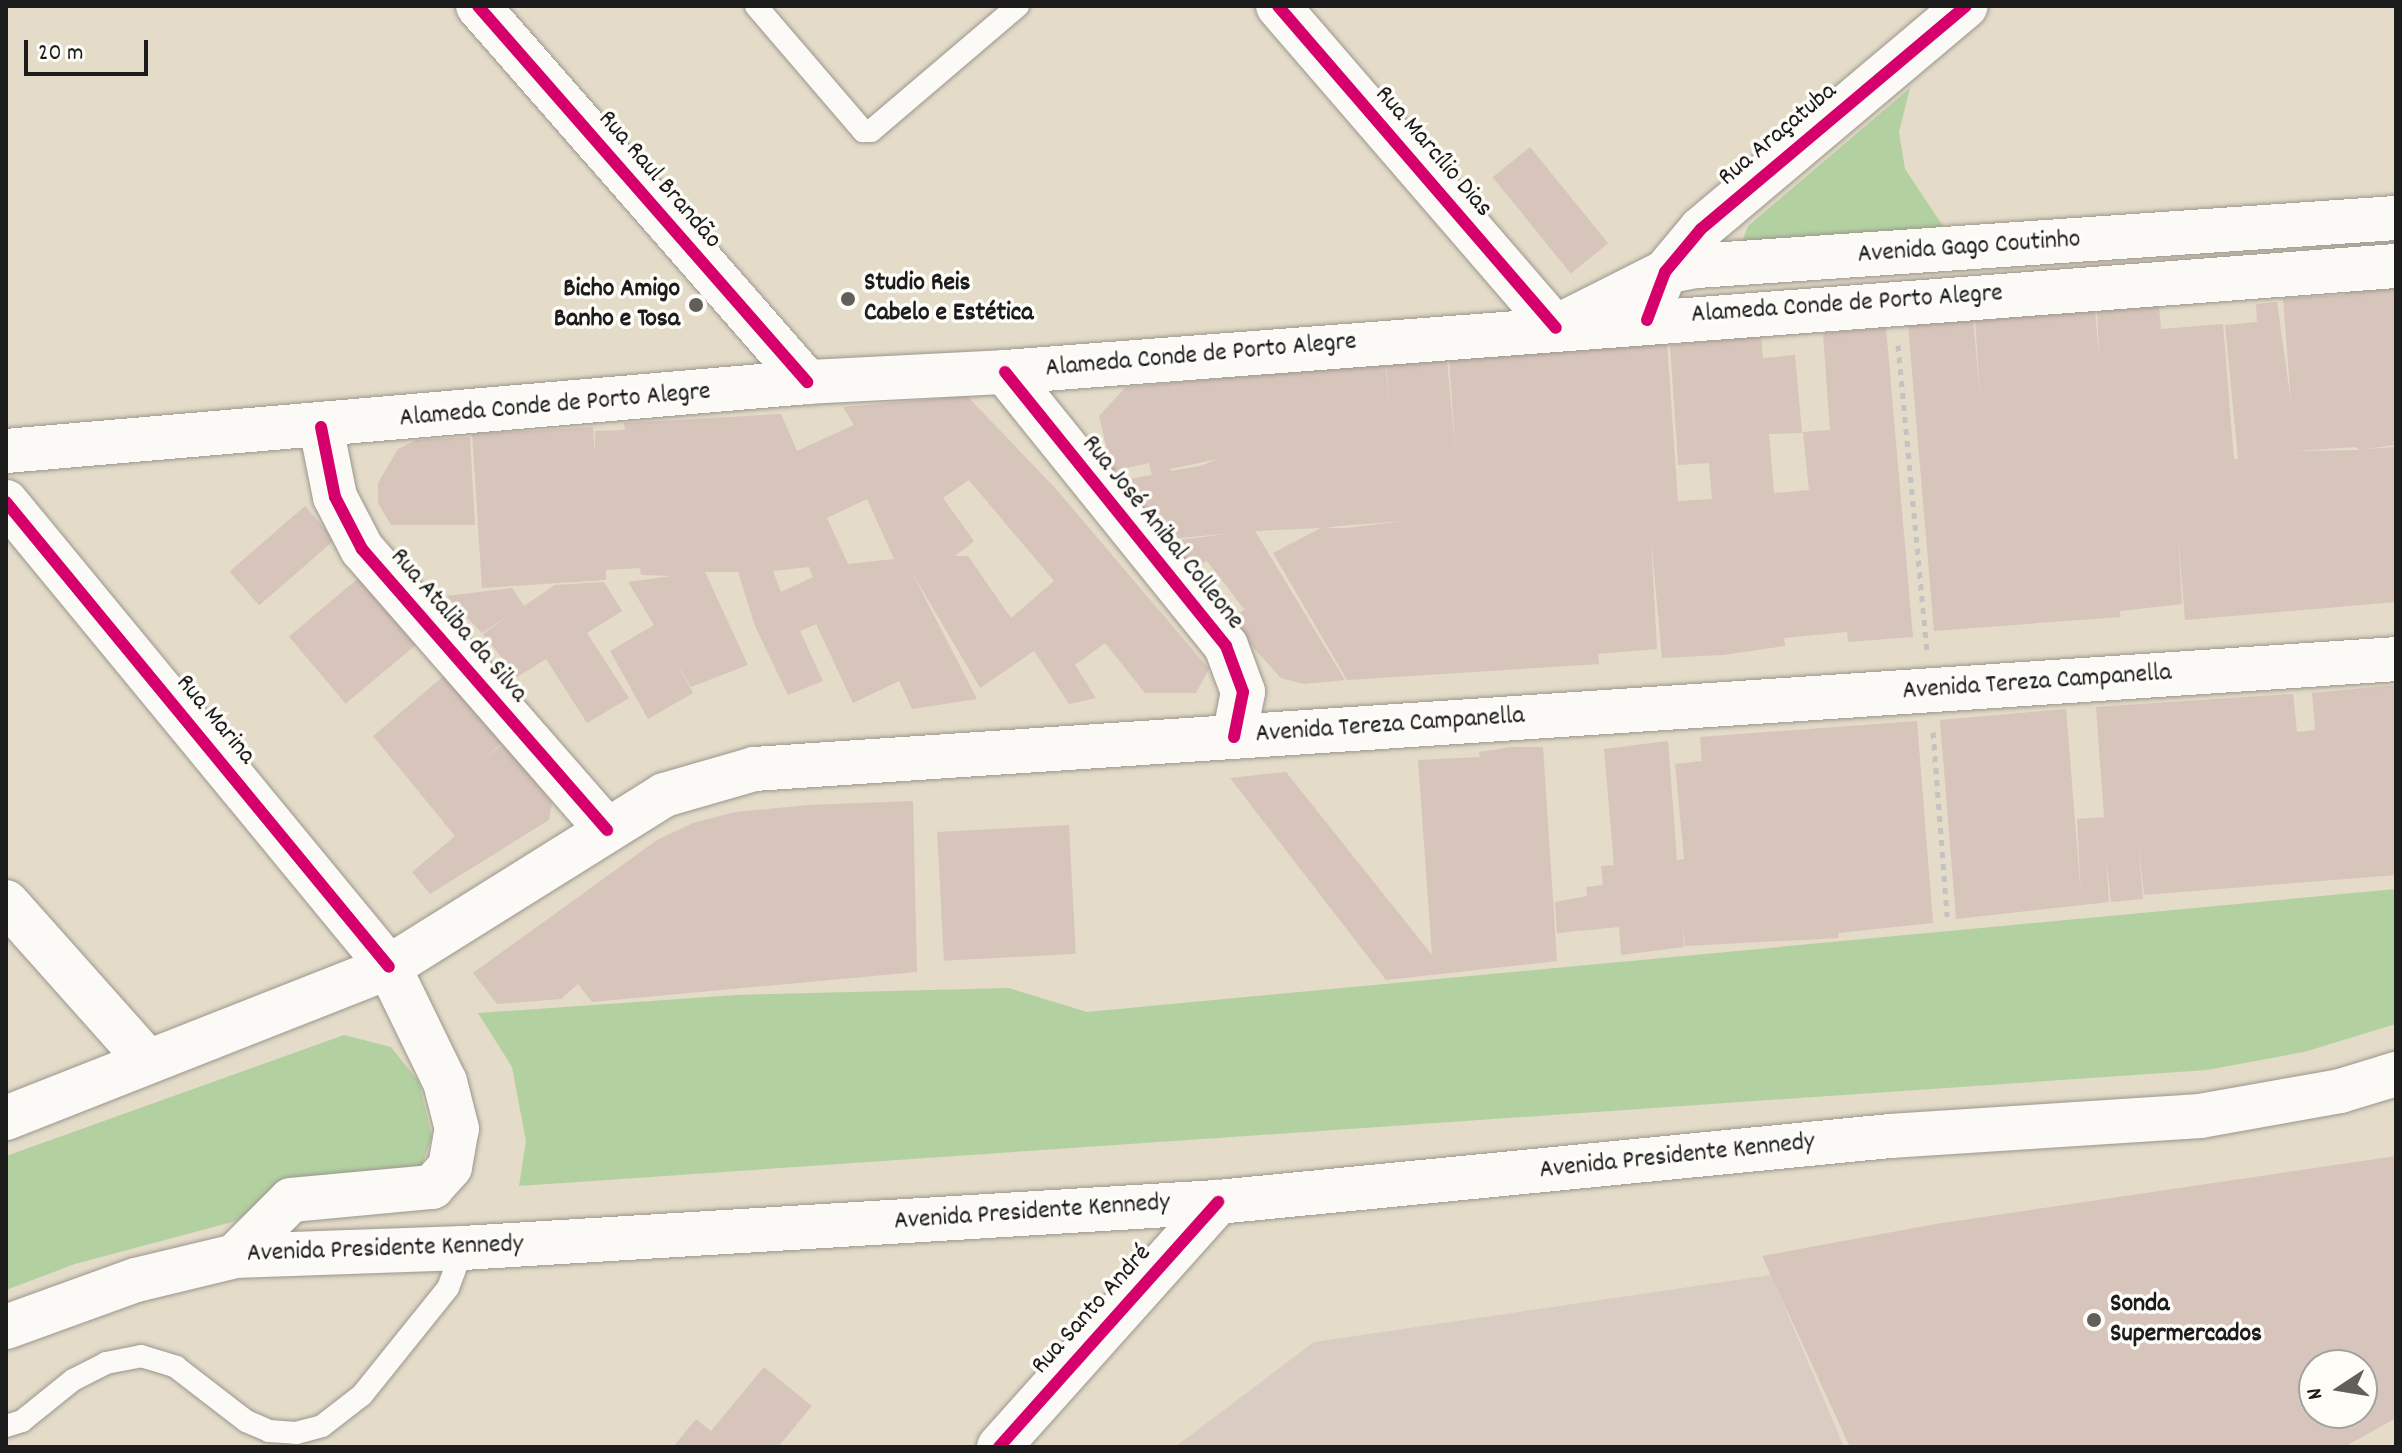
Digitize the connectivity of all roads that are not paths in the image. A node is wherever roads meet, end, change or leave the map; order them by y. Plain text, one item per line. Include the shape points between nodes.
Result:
1 (478, 6) edge
2 (756, 6) edge
3 (1018, 6) edge
4 (1278, 6) edge
5 (1966, 6) edge
6 (2396, 218) edge
7 (2396, 266) edge
8 (1665, 272) junction
9 (1647, 320) junction
10 (1556, 328) junction
11 (1005, 372) junction
12 (807, 382) junction
13 (321, 427) junction
14 (6, 451) edge
15 (6, 502) edge
16 (2396, 659) edge
17 (1234, 737) junction
18 (607, 830) junction
19 (6, 902) edge
20 (389, 967) junction
21 (147, 1060) junction
22 (2396, 1074) edge
23 (6, 1118) edge
24 (1218, 1202) junction
25 (463, 1248) junction
26 (235, 1256) junction
27 (6, 1327) edge
28 (6, 1426) edge
29 (999, 1447) edge

1 - 12 main road, Rua Raul Brandão
2 - 3 lane via 863,131 871,131
4 - 10 main road, Rua Marcílio Dias
5 - 8 main road, Rua Araçatuba via 1701,229
6 - 8 main road, Avenida Gago Coutinho
7 - 9 main road, Alameda Conde de Porto Alegre
8 - 9 main road, Rua Araçatuba
8 - 10 main road, Avenida Gago Coutinho
9 - 10 main road, Alameda Conde de Porto Alegre
10 - 11 main road, Alameda Conde de Porto Alegre
11 - 12 main road, Alameda Conde de Porto Alegre
11 - 17 main road, Rua José Anibal Colleone via 1226,646 1243,692
12 - 13 main road, Alameda Conde de Porto Alegre
13 - 14 main road, Alameda Conde de Porto Alegre
13 - 18 main road, Rua Ataliba da Silva via 335,497 362,549
15 - 20 main road, Rua Marina
16 - 17 main road, Avenida Tereza Campanella
17 - 18 main road, Avenida Tereza Campanella via 754,769 664,795
18 - 20 main road, Avenida Tereza Campanella
19 - 21 main road
20 - 21 main road
20 - 26 main road, Rua Marina via 445,1082 457,1129 450,1167 432,1187 291,1200
21 - 23 main road
22 - 24 main road, Avenida Presidente Kennedy via 2340,1091 2200,1116 1890,1136
24 - 25 main road, Avenida Presidente Kennedy
24 - 29 main road, Rua Santo André
25 - 26 main road, Avenida Presidente Kennedy
25 - 28 lane via 448,1288 362,1395 322,1426 296,1433 269,1431 246,1421 176,1367 141,1356 106,1363 73,1380 22,1421
26 - 27 main road, Avenida Presidente Kennedy via 136,1280

